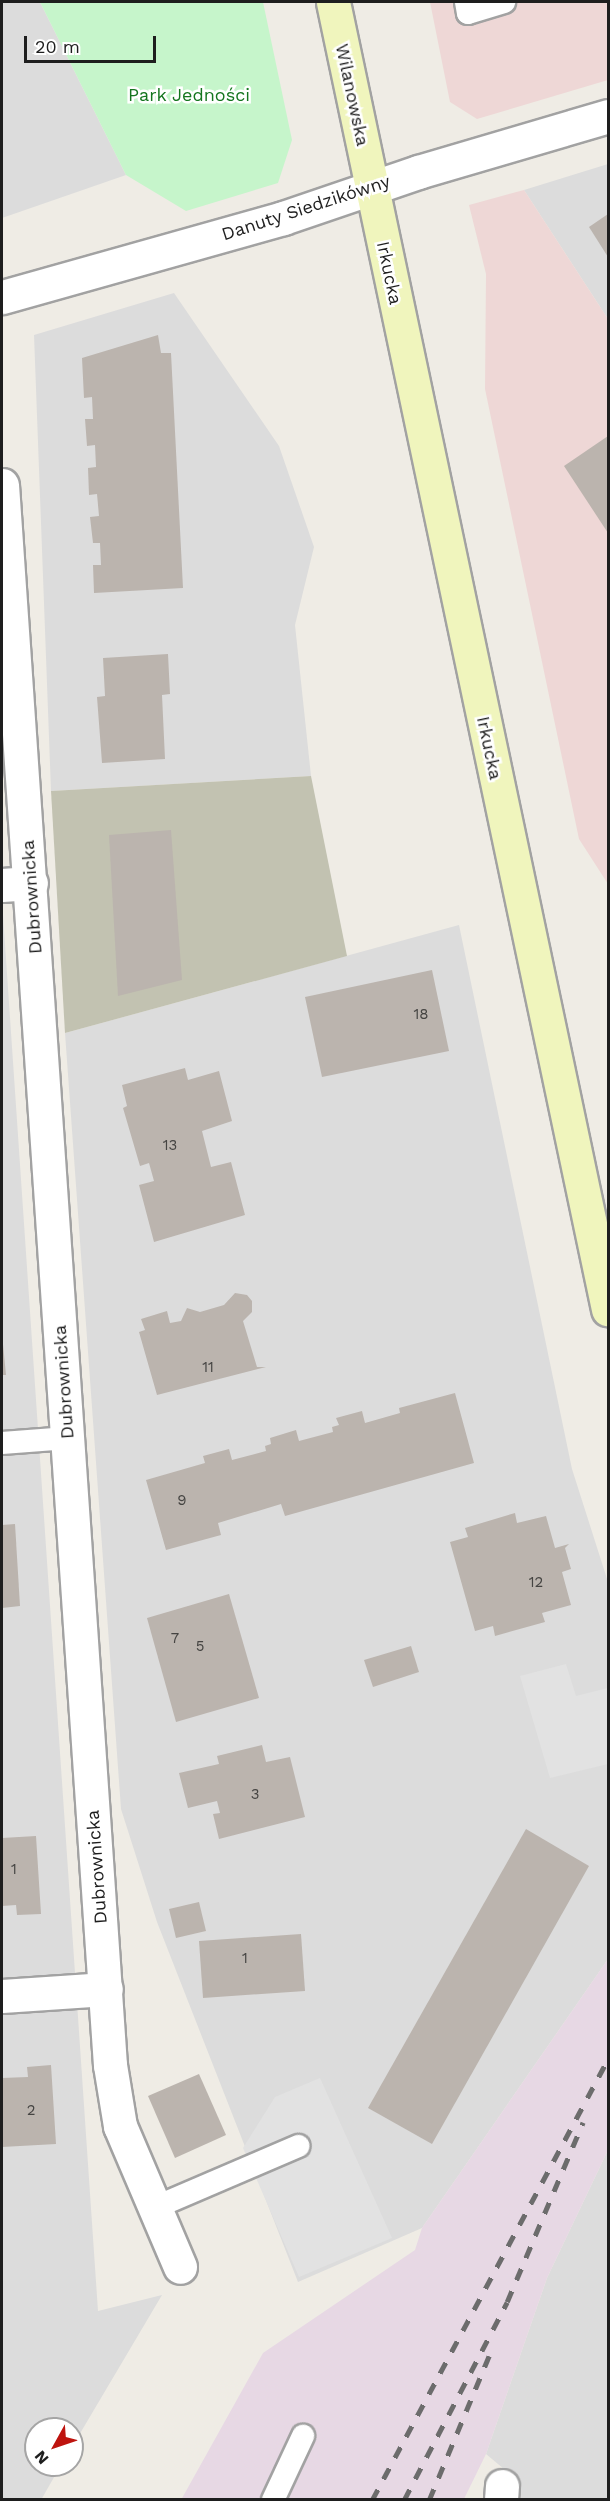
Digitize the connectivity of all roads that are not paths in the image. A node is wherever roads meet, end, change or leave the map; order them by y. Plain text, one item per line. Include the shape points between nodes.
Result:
1 (333, 2) edge
2 (466, 2) edge
3 (504, 2) edge
4 (609, 116) edge
5 (371, 188) junction
6 (2, 297) edge
7 (2, 485) edge
8 (16, 884) edge
9 (609, 1309) edge
10 (68, 1438) junction
11 (2, 1443) edge
12 (106, 1989) junction
13 (2, 1996) edge
14 (298, 2146) dead end
15 (156, 2207) junction
16 (180, 2267) dead end
17 (303, 2436) dead end
18 (273, 2499) edge

1 - 5 street, Wilanowska
2 - 3 lane via 468,13
4 - 5 street, Danuty Siedzikówny
5 - 6 street, Danuty Siedzikówny via 283,218
5 - 9 street, Irkucka
7 - 8 street, Dubrownicka
8 - 10 street, Dubrownicka
10 - 11 lane
10 - 12 street, Dubrownicka
12 - 13 street
12 - 15 street, Dubrownicka via 110,2065 120,2126
14 - 15 lane
15 - 16 street, Dubrownicka
17 - 18 lane

